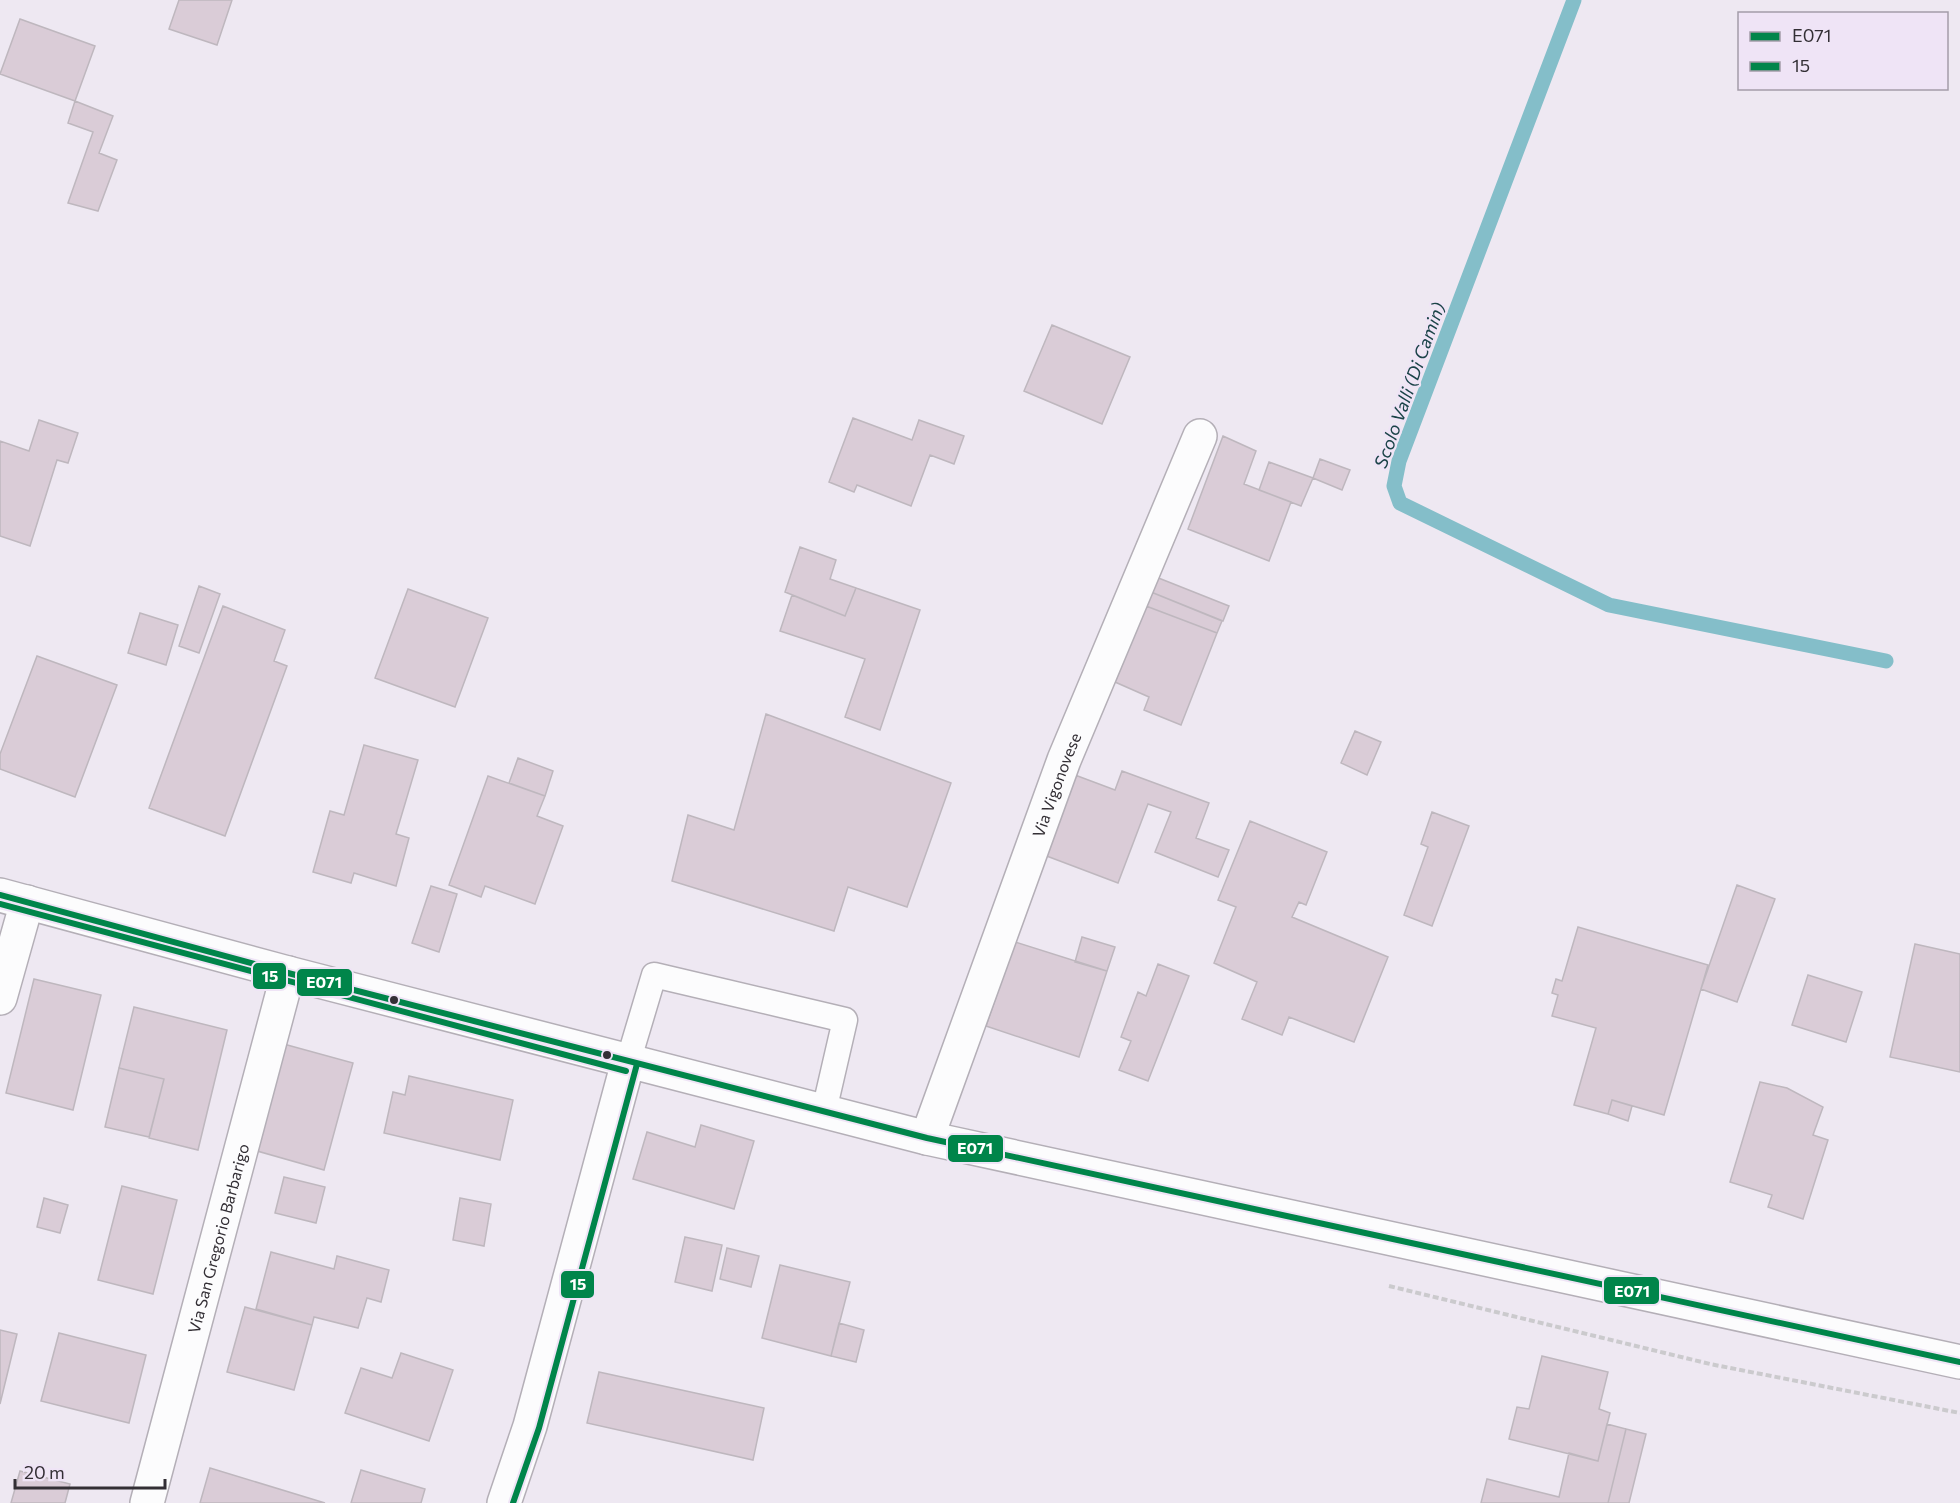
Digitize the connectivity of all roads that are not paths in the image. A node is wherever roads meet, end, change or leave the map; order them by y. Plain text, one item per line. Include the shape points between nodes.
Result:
1 (1200, 436) dead end
2 (13, 899) edge
3 (288, 973) junction
4 (0, 998) edge
5 (628, 1062) junction
6 (824, 1111) junction
7 (927, 1138) junction
8 (1960, 1362) edge
9 (147, 1503) edge
10 (504, 1503) edge

1 - 7 main road, Via Vigonovese via 1064,760
2 - 3 main road
2 - 4 main road
3 - 5 main road
3 - 9 main road, Via San Gregorio Barbarigo
5 - 6 main road
5 - 6 lane via 654,975 845,1020
5 - 10 main road via 530,1426
6 - 7 main road
7 - 8 main road

